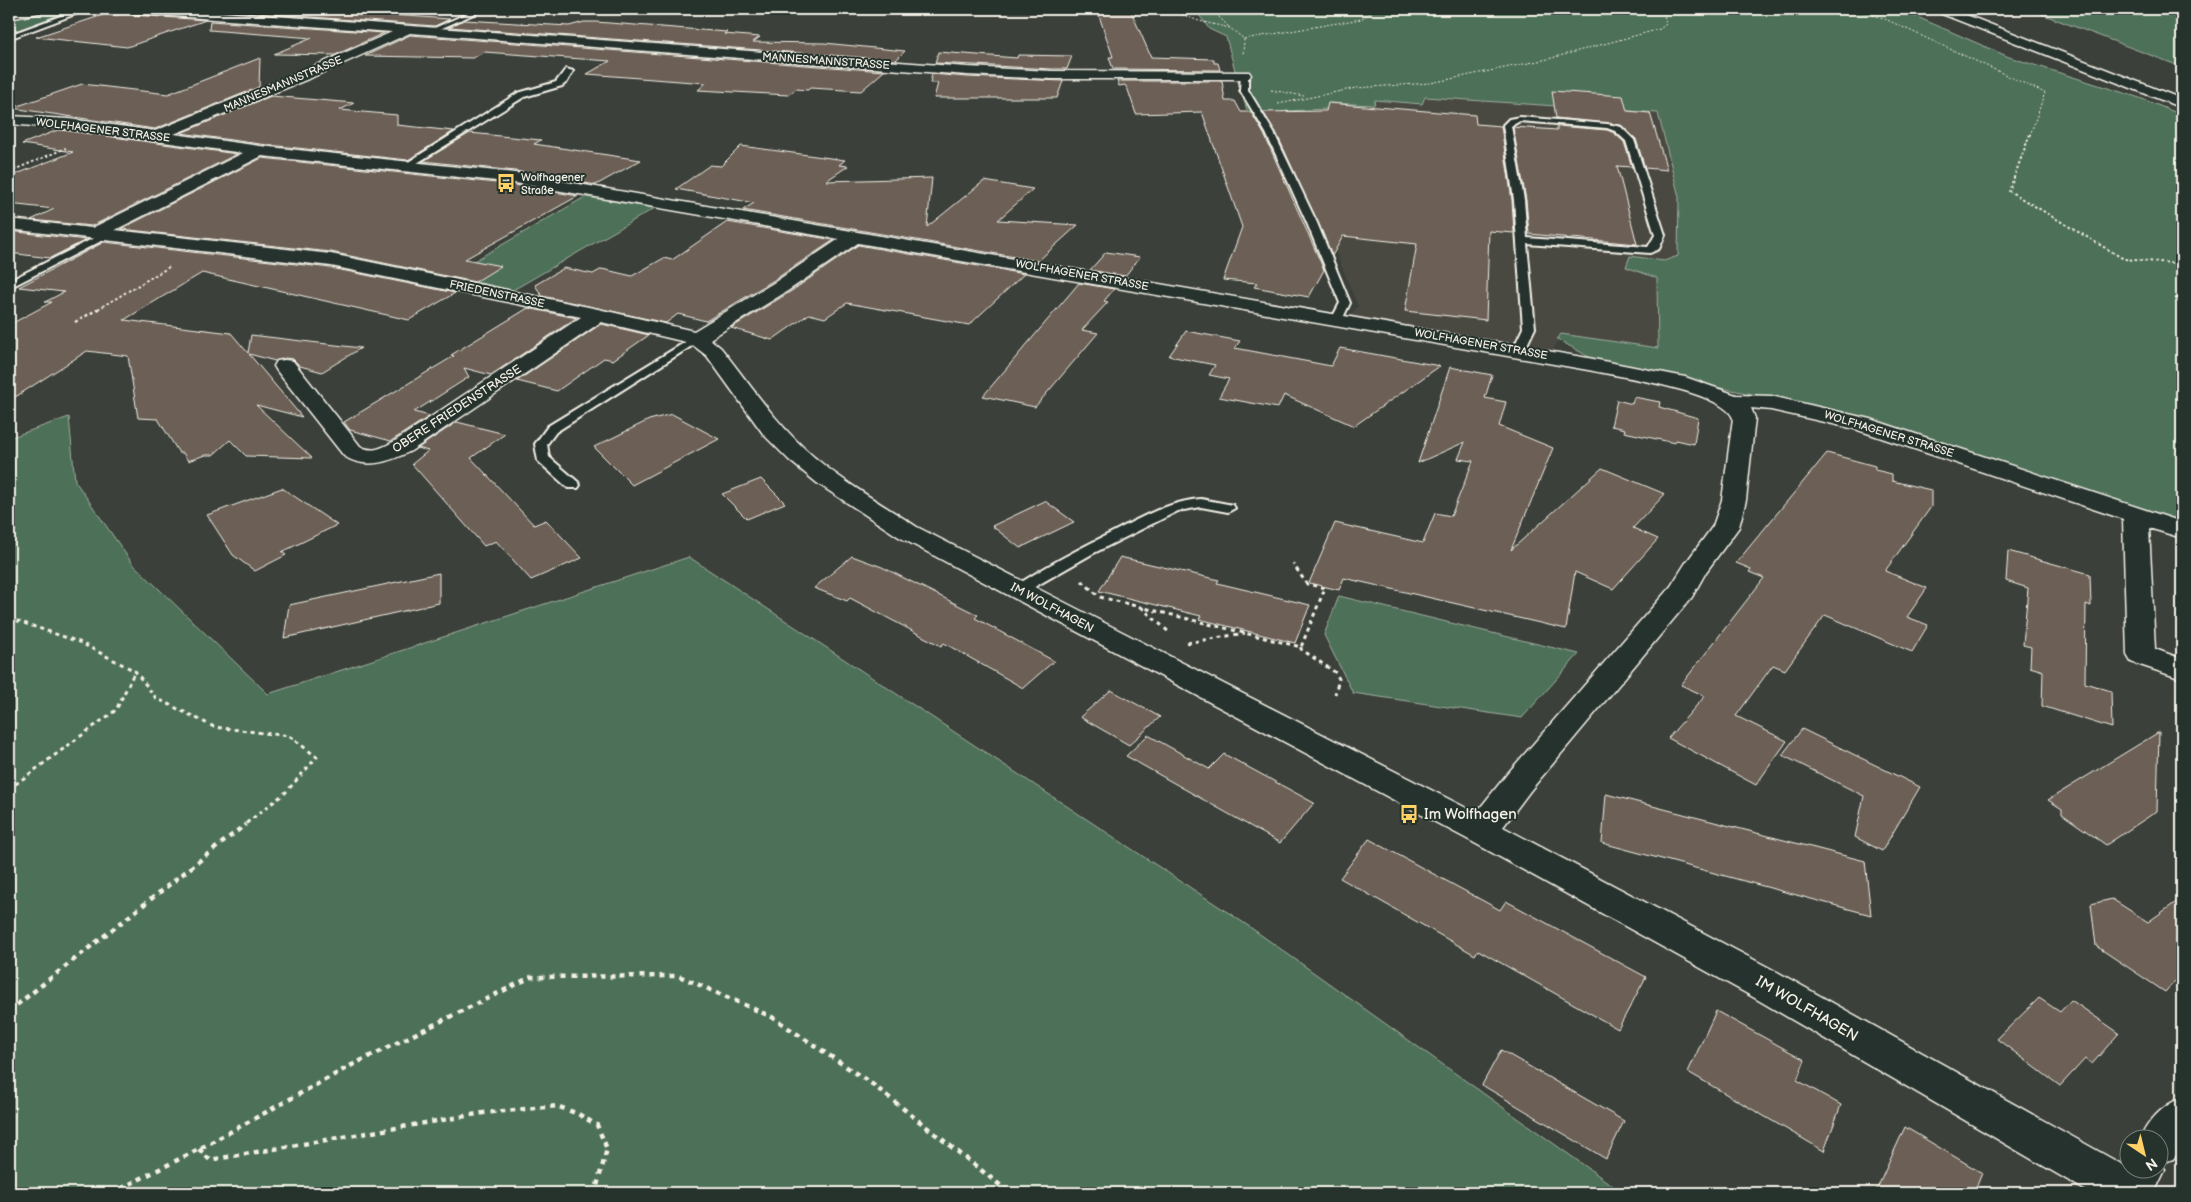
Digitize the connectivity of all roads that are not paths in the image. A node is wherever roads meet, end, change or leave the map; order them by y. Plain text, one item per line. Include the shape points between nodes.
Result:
1 (40, 9) edge
2 (86, 9) edge
3 (133, 9) edge
4 (482, 9) edge
5 (1941, 9) edge
6 (9, 15) edge
7 (409, 30) junction
8 (431, 31) junction
9 (9, 37) edge
10 (569, 71) dead end
11 (1245, 78) joint
12 (2182, 104) edge
13 (9, 120) edge
14 (156, 137) junction
15 (260, 151) junction
16 (406, 166) junction
17 (9, 224) edge
18 (102, 234) junction
19 (856, 236) junction
20 (1522, 241) junction
21 (9, 286) edge
22 (598, 315) junction
23 (1337, 320) junction
24 (697, 338) junction
25 (1518, 351) junction
26 (285, 366) dead end
27 (1733, 402) junction
28 (573, 485) dead end
29 (1228, 508) dead end
30 (2136, 516) junction
31 (2182, 530) edge
32 (1019, 590) junction
33 (2182, 669) edge
34 (1481, 831) junction
35 (2182, 1117) edge
36 (2168, 1133) edge
37 (2135, 1185) edge

1 - 6 main road
2 - 9 lane
3 - 7 main road, MANNESMANNSTRASSE
4 - 8 lane
5 - 12 main road
7 - 8 main road, MANNESMANNSTRASSE
7 - 14 main road, MANNESMANNSTRASSE
8 - 11 main road, MANNESMANNSTRASSE via 967,71
10 - 16 lane via 559,84 522,95
11 - 23 lane via 1244,90 1270,133 1345,303
13 - 14 main road, WOLFHAGENER STRASSE
14 - 15 main road, WOLFHAGENER STRASSE
15 - 16 main road, WOLFHAGENER STRASSE
15 - 18 main road
16 - 19 main road, WOLFHAGENER STRASSE via 515,178
17 - 18 main road, FRIEDENSTRASSE
18 - 21 lane
18 - 22 main road, FRIEDENSTRASSE via 355,264
19 - 23 main road, WOLFHAGENER STRASSE
19 - 24 main road
20 - 20 lane via 1507,125 1520,119 1607,126 1630,140 1660,235 1655,247 1650,250
20 - 25 lane via 1529,328
22 - 24 main road, FRIEDENSTRASSE
22 - 26 main road, OBERE FRIEDENSTRASSE via 403,446 373,458 359,457 352,450
23 - 25 main road, WOLFHAGENER STRASSE
24 - 28 lane via 570,416 545,436 543,458
24 - 32 main road, IM WOLFHAGEN via 714,352 772,430 826,478 908,532
25 - 27 main road, WOLFHAGENER STRASSE via 1677,382
27 - 30 main road, WOLFHAGENER STRASSE via 1771,403 1862,424
27 - 34 main road via 1744,418 1734,500 1726,527 1682,591
29 - 32 lane via 1201,503 1180,507 1058,566
30 - 31 main road, WOLFHAGENER STRASSE
30 - 33 main road via 2141,655
32 - 34 main road, IM WOLFHAGEN
34 - 37 main road, IM WOLFHAGEN
35 - 36 main road

